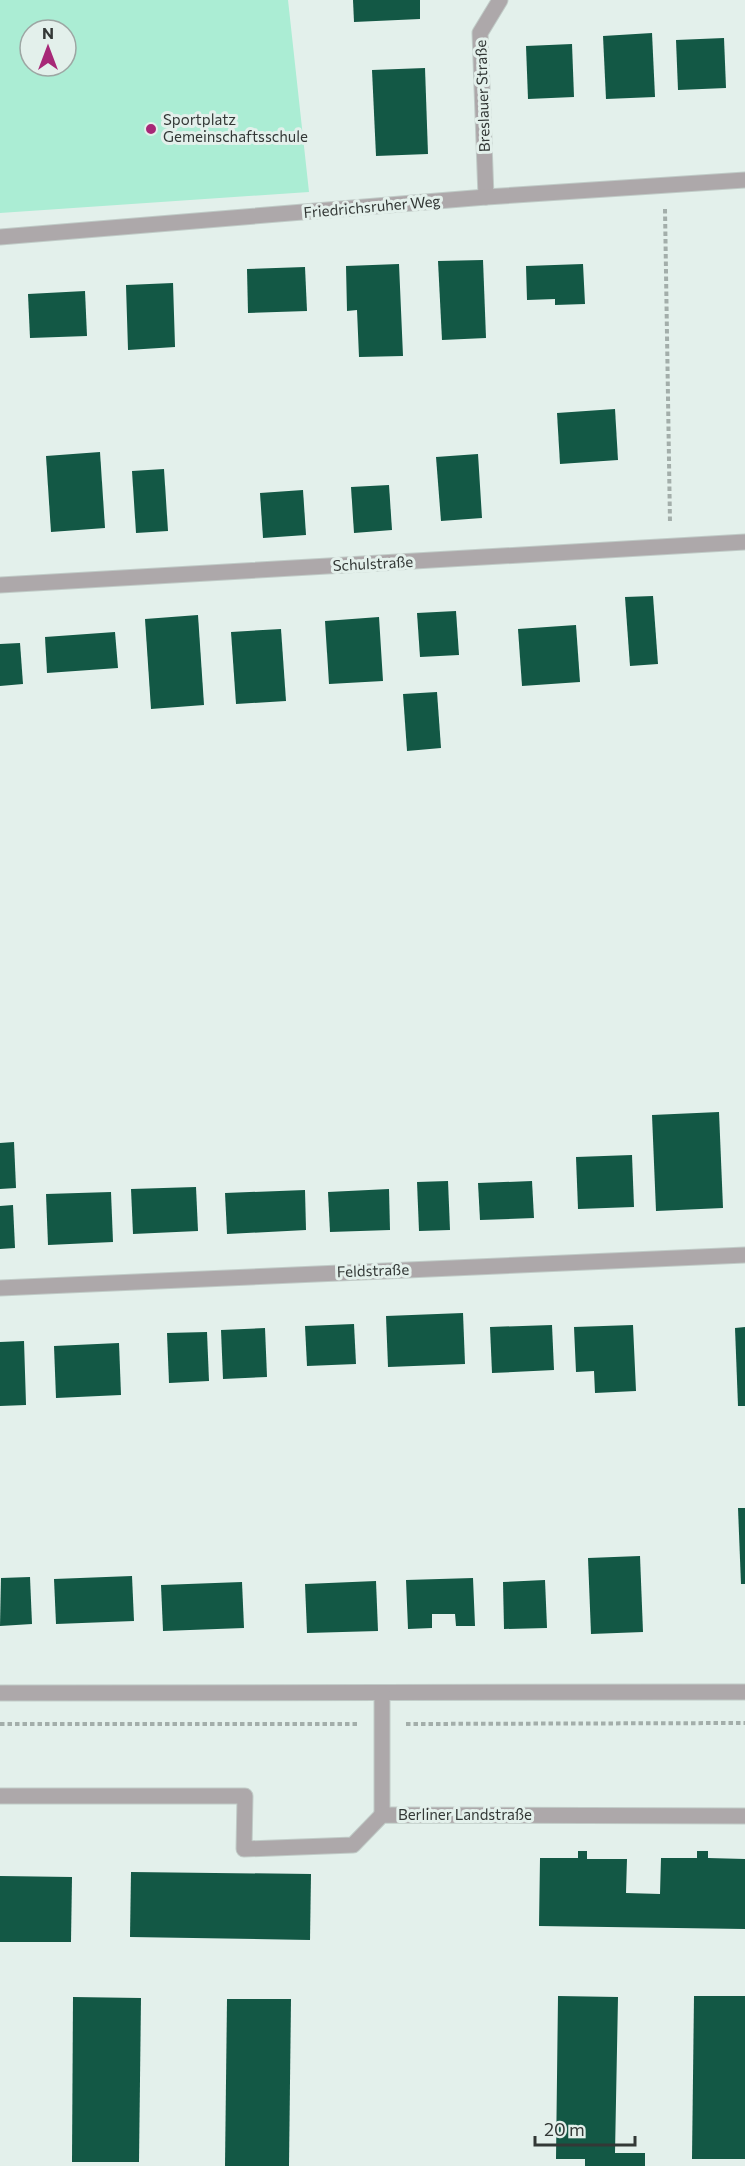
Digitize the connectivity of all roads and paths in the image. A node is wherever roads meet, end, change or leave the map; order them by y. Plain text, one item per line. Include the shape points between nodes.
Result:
1 (500, 0) edge
2 (745, 180) edge
3 (664, 187) junction
4 (486, 197) junction
5 (0, 237) edge
6 (745, 542) edge
7 (671, 548) junction
8 (0, 585) edge
9 (745, 1255) edge
10 (0, 1288) edge
11 (745, 1692) edge
12 (382, 1693) junction
13 (0, 1694) edge
14 (0, 1724) edge
15 (382, 1724) junction
16 (745, 1724) edge
17 (0, 1796) edge
18 (382, 1815) junction
19 (745, 1816) edge

1 - 4 street, Breslauer Straße via 480,33
2 - 3 street, Friedrichsruher Weg
3 - 4 street, Friedrichsruher Weg
3 - 7 path
4 - 5 street, Friedrichsruher Weg
6 - 7 street, Schulstraße
7 - 8 street, Schulstraße
9 - 10 street, Feldstraße
11 - 12 street
12 - 13 street
12 - 15 street
14 - 15 path
15 - 16 path
15 - 18 street
17 - 18 street, Berliner Landstraße via 244,1796 244,1849 353,1845
18 - 19 street, Berliner Landstraße

